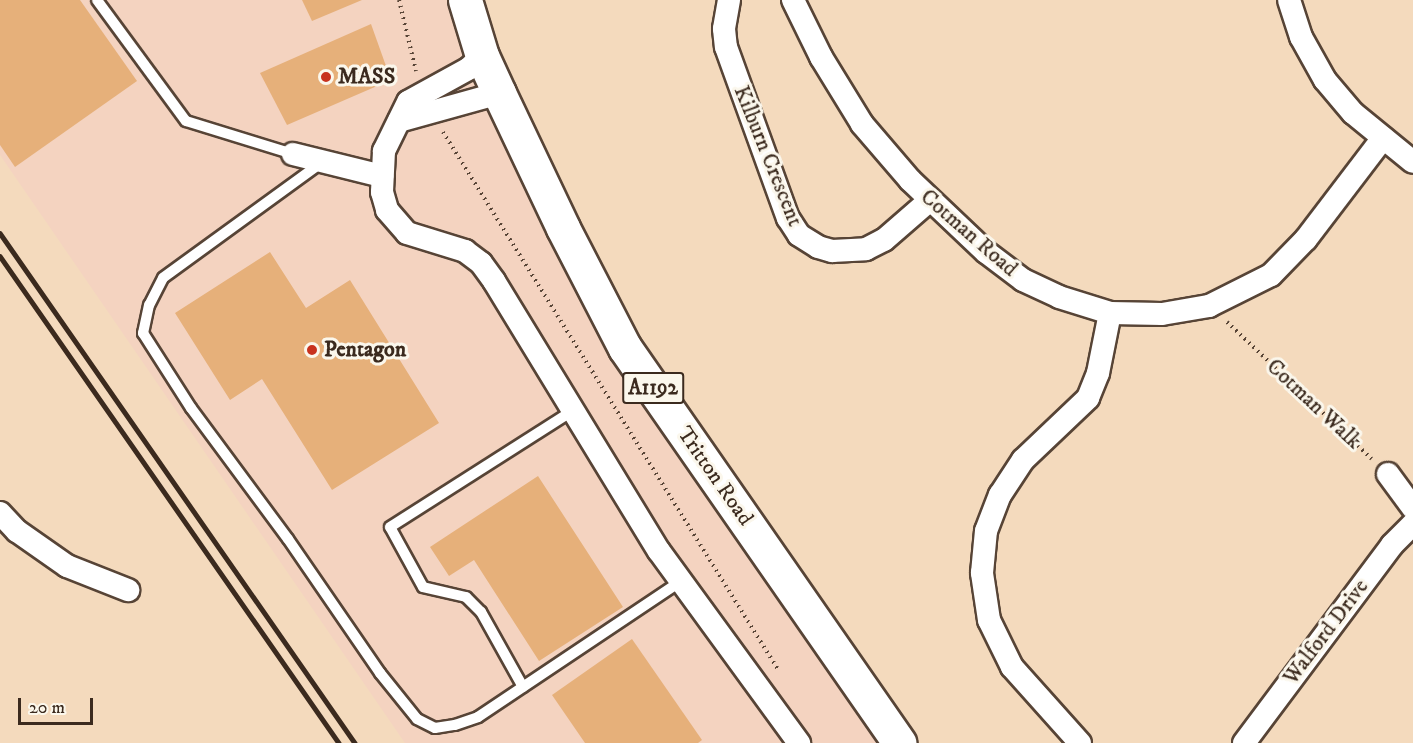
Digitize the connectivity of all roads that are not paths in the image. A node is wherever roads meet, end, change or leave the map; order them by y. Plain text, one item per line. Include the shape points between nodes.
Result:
1 (97, 0) edge
2 (465, 0) edge
3 (729, 0) edge
4 (793, 0) edge
5 (1288, 0) edge
6 (482, 56) junction
7 (499, 93) junction
8 (399, 121) junction
9 (1383, 138) junction
10 (293, 154) joint
11 (325, 160) junction
12 (1413, 162) edge
13 (382, 176) junction
14 (930, 200) junction
15 (1110, 314) junction
16 (574, 410) junction
17 (1388, 474) road end
18 (1413, 508) edge
19 (0, 513) edge
20 (1413, 524) edge
21 (681, 581) junction
22 (128, 590) dead end
23 (523, 687) junction
24 (797, 742) edge
25 (900, 743) edge
26 (1080, 743) edge
27 (1244, 743) edge

1 - 10 lane via 186,121
2 - 6 main road, Tritton Road / A1192
3 - 14 street, Kilburn Crescent via 724,29 726,47 788,218 799,235 832,251 866,249 884,240
4 - 14 street, Cotman Road via 821,57 862,124
5 - 9 street via 1301,37 1325,80 1353,113
6 - 7 main road, Tritton Road / A1192
6 - 8 street via 468,69 408,102
7 - 8 street
7 - 25 main road, Tritton Road / A1192 via 625,348
8 - 13 street via 384,151
9 - 12 street
9 - 15 street, Cotman Road via 1306,239 1270,276 1209,306 1162,314
10 - 11 street
11 - 13 street
11 - 23 lane via 163,278 149,304 143,333 171,379 380,673 417,719 435,728 455,725 478,717
13 - 16 street via 387,210 406,233 465,251 481,263
14 - 15 street, Cotman Road via 1023,280
15 - 26 street via 1098,373 1088,398 1023,460 1000,495 987,531 982,573 989,620 1012,667
16 - 21 street
16 - 23 lane via 390,527 423,587 466,597 481,612
17 - 18 street
19 - 22 street via 17,531 67,566
20 - 27 street, Walford Drive via 1384,554
21 - 23 lane
21 - 24 street

